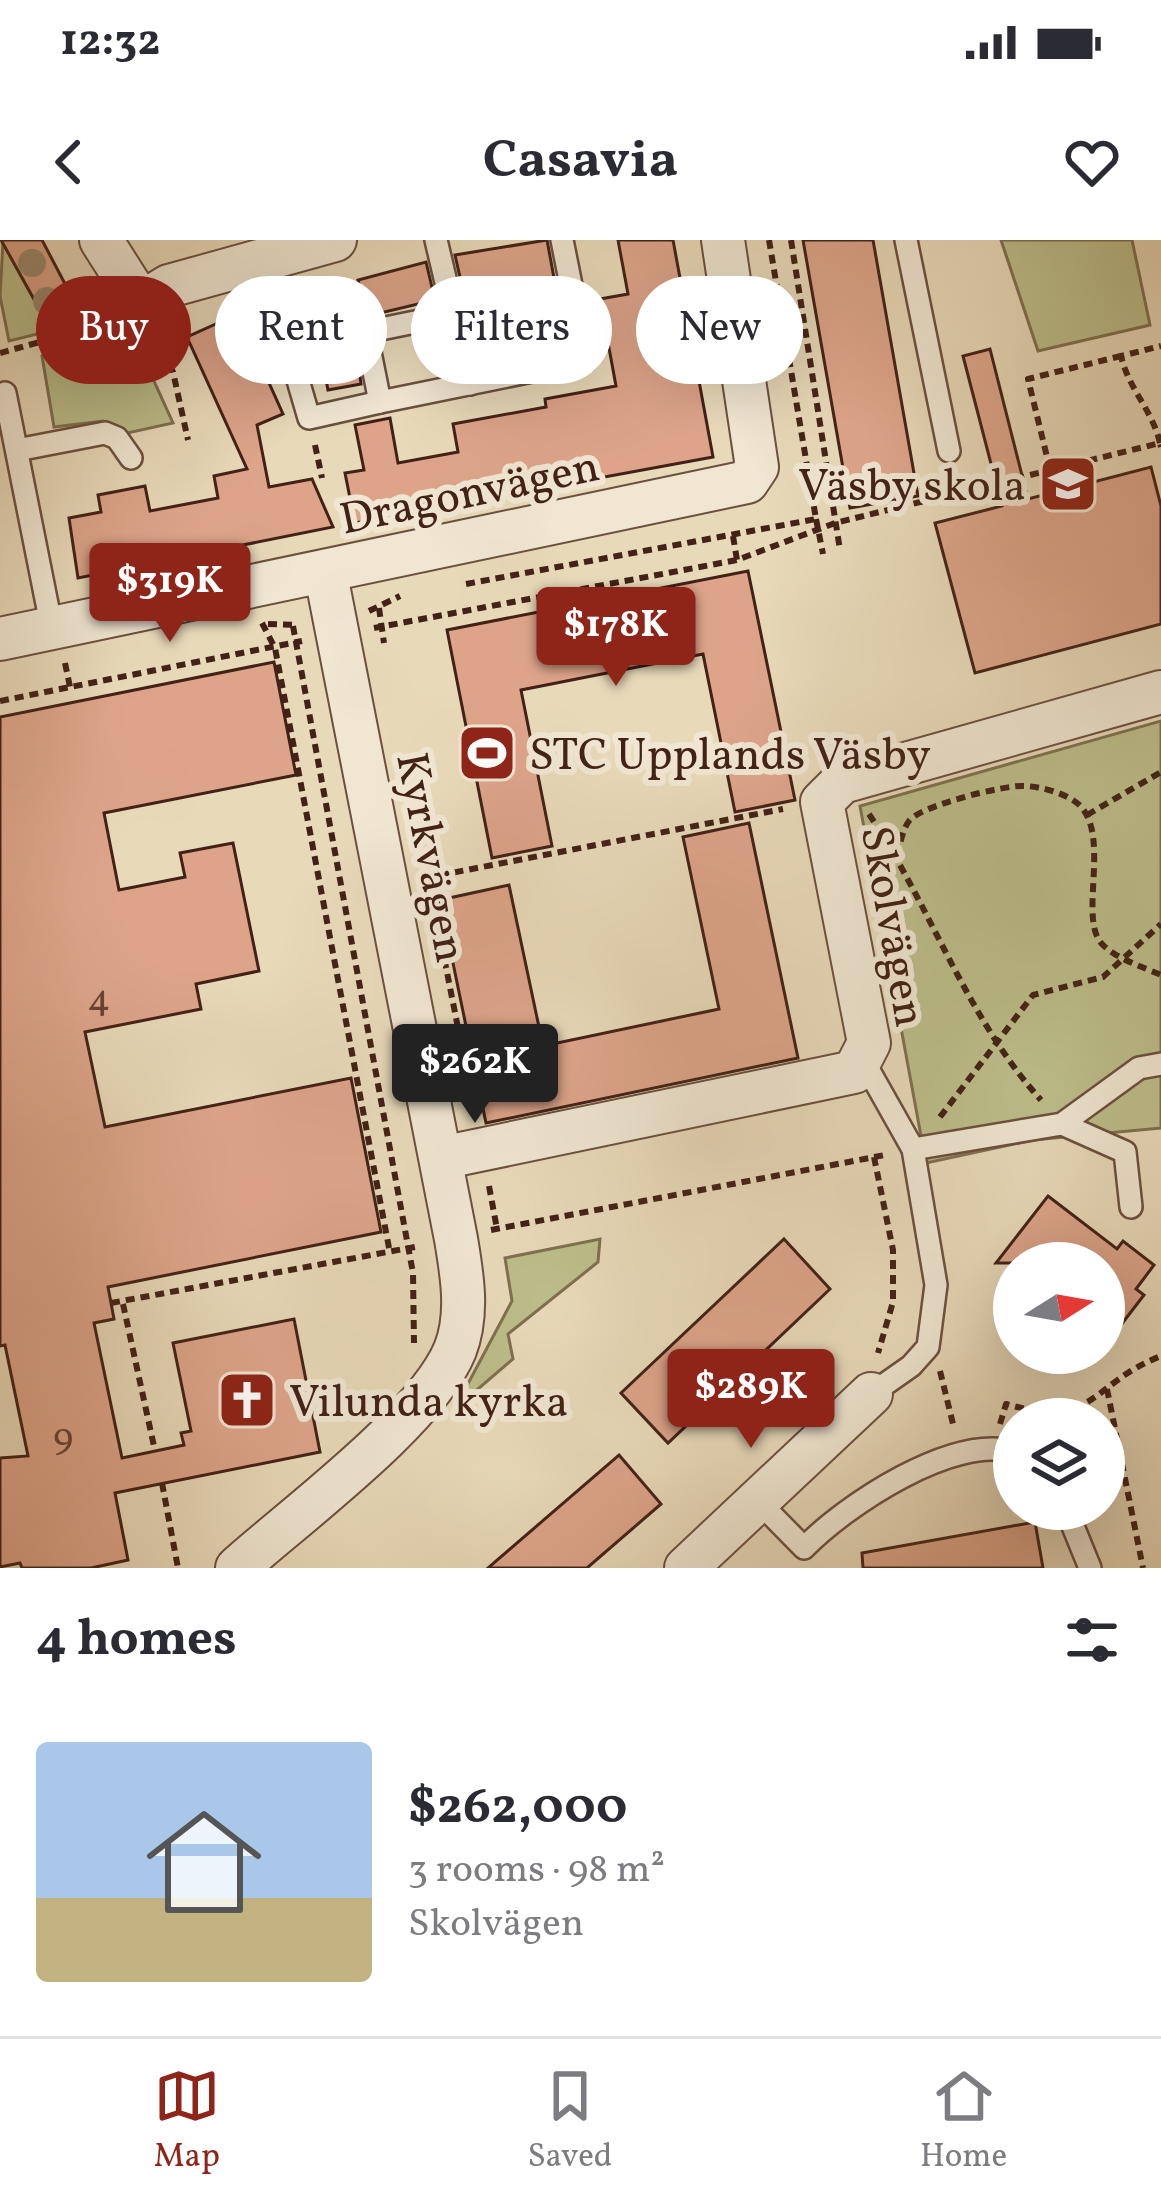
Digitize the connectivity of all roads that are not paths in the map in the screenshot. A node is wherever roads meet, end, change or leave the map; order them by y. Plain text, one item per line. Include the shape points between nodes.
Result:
1 (101, 240) edge
2 (335, 240) edge
3 (436, 240) edge
4 (562, 240) edge
5 (723, 240) edge
6 (906, 240) edge
7 (263, 260) junction
8 (445, 276) edge
9 (569, 276) edge
10 (411, 323) edge
11 (470, 384) edge
12 (5, 393) dead end
13 (380, 402) junction
14 (17, 450) junction
15 (949, 452) dead end
16 (131, 458) dead end
17 (326, 575) junction
18 (0, 639) edge
19 (59, 646) junction
20 (1161, 692) edge
21 (864, 1062) junction
22 (1161, 1064) edge
23 (1062, 1124) junction
24 (921, 1149) junction
25 (462, 1154) junction
26 (1131, 1207) dead end
27 (871, 1394) joint
28 (993, 1450) edge
29 (756, 1499) junction
30 (1075, 1530) edge
31 (237, 1568) edge
32 (686, 1568) edge
33 (1090, 1568) edge

1 - 7 street via 141,303 169,286
2 - 7 street
3 - 8 lane
4 - 9 lane
5 - 17 street, Dragonvägen via 757,466 747,482
6 - 15 lane
7 - 13 lane via 310,418
10 - 13 lane via 366,332
11 - 13 lane
12 - 14 lane
14 - 16 lane via 105,433
14 - 19 lane
17 - 19 street, Dragonvägen
17 - 25 street, Kyrkvägen
18 - 19 street, Dragonvägen
20 - 21 street, Skolvägen via 842,782 822,802 868,1043
21 - 24 lane
21 - 25 street, Skolvägen via 840,1078
22 - 23 lane via 1139,1068
23 - 24 lane
23 - 26 lane via 1126,1152
24 - 27 lane via 936,1285 928,1347
25 - 31 street, Kyrkvägen via 477,1234 455,1348 385,1436
27 - 29 street
28 - 29 lane via 960,1453 900,1480 831,1520 804,1548
29 - 32 street
30 - 33 lane

